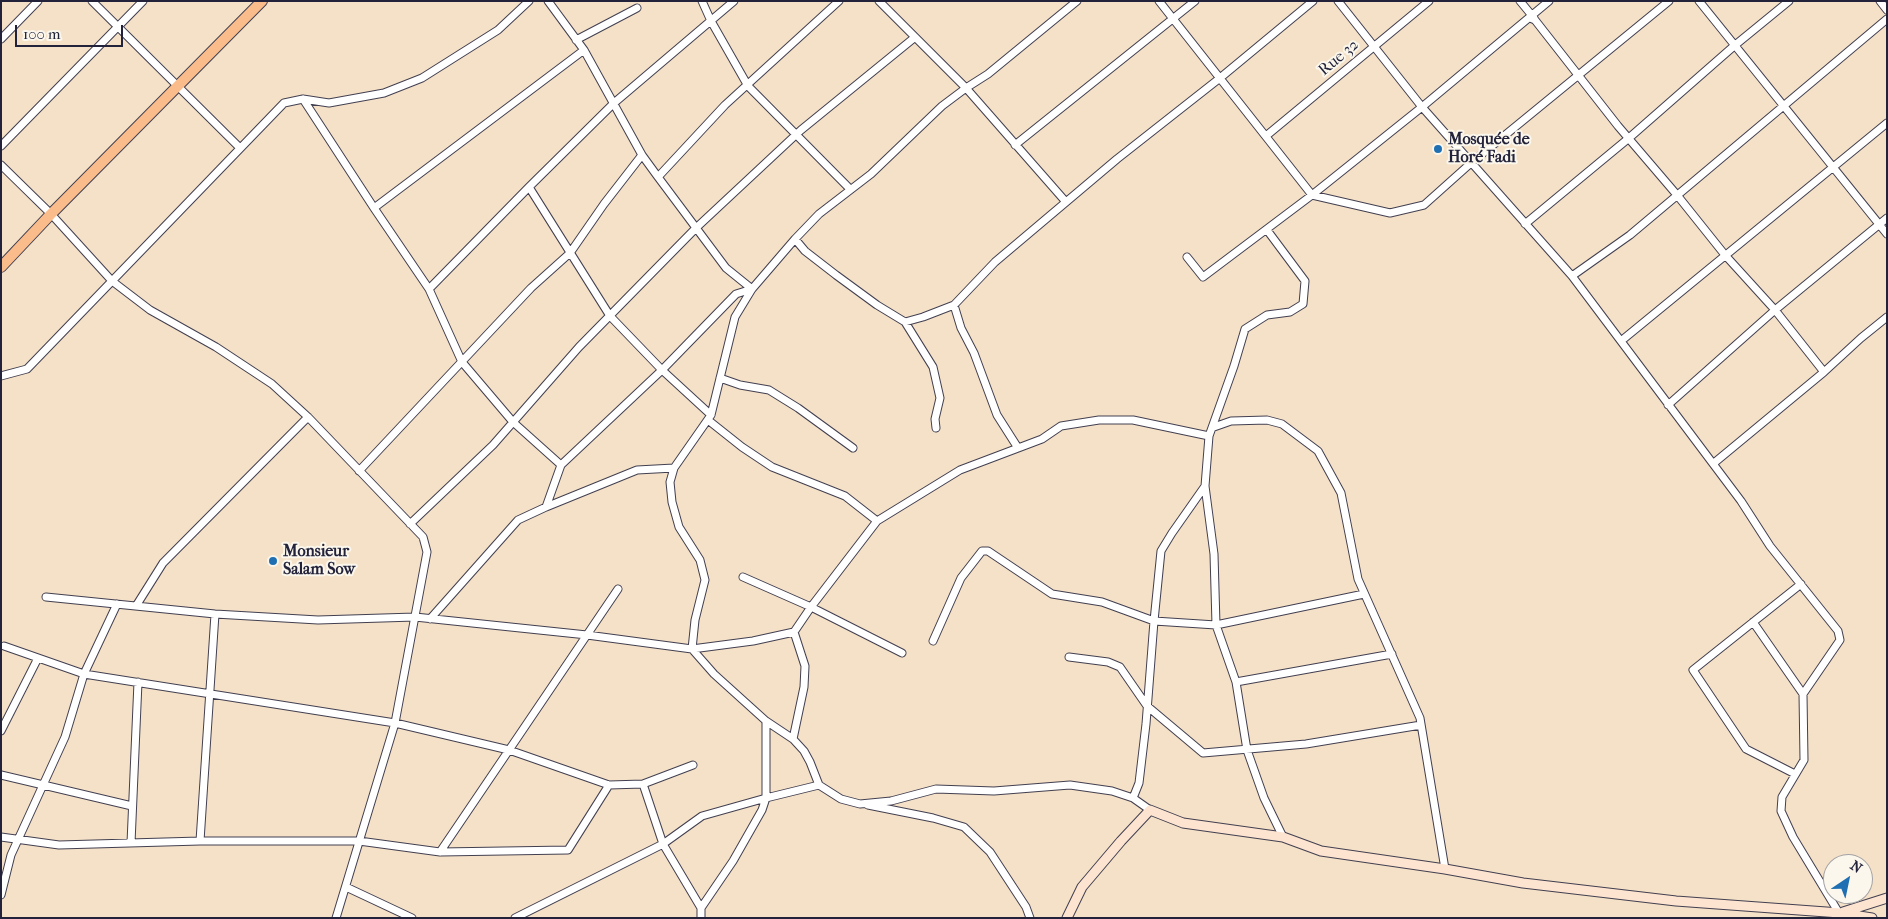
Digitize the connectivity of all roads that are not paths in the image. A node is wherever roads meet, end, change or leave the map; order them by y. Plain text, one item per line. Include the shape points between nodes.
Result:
1 (38, 1) edge
2 (92, 1) edge
3 (142, 1) edge
4 (262, 1) edge
5 (529, 1) edge
6 (548, 1) edge
7 (702, 1) edge
8 (734, 1) edge
9 (839, 1) edge
10 (879, 1) edge
11 (1077, 1) edge
12 (1158, 1) edge
13 (1195, 1) edge
14 (1313, 1) edge
15 (1338, 1) edge
16 (1429, 1) edge
17 (1520, 1) edge
18 (1549, 1) edge
19 (1669, 1) edge
20 (1698, 1) edge
21 (1789, 1) edge
22 (1880, 1) edge
23 (637, 8) dead end
24 (1887, 10) edge
25 (1532, 18) junction
26 (1887, 19) edge
27 (1173, 20) junction
28 (711, 22) junction
29 (118, 27) junction
30 (914, 38) junction
31 (1, 39) edge
32 (576, 40) junction
33 (1375, 46) junction
34 (1734, 46) junction
35 (584, 50) junction
36 (1578, 75) junction
37 (1220, 78) junction
38 (178, 86) junction
39 (748, 86) junction
40 (966, 88) junction
41 (303, 99) junction
42 (614, 103) junction
43 (1782, 105) junction
44 (1422, 107) junction
45 (1887, 123) edge
46 (795, 135) junction
47 (1266, 136) junction
48 (1629, 138) junction
49 (1015, 145) junction
50 (1, 146) edge
51 (240, 148) junction
52 (642, 155) junction
53 (1471, 163) junction
54 (1, 165) edge
55 (1833, 166) junction
56 (658, 177) junction
57 (529, 187) junction
58 (850, 190) junction
59 (1312, 195) junction
60 (1677, 195) junction
61 (1066, 202) junction
62 (374, 208) junction
63 (51, 214) junction
64 (1887, 218) edge
65 (1525, 224) junction
66 (1879, 224) junction
67 (696, 228) junction
68 (1266, 230) junction
69 (1887, 234) edge
70 (794, 238) junction
71 (570, 253) junction
72 (1725, 255) junction
73 (1186, 256) dead end
74 (1, 267) edge
75 (1572, 276) junction
76 (112, 281) junction
77 (429, 289) junction
78 (752, 289) junction
79 (954, 304) junction
80 (1775, 310) junction
81 (610, 316) junction
82 (1887, 317) edge
83 (906, 322) junction
84 (1621, 341) junction
85 (462, 362) junction
86 (662, 370) junction
87 (1824, 372) junction
88 (1, 376) edge
89 (720, 378) junction
90 (1668, 404) junction
91 (308, 418) junction
92 (710, 418) junction
93 (513, 422) junction
94 (936, 428) dead end
95 (1214, 428) junction
96 (1210, 436) junction
97 (853, 448) dead end
98 (1018, 448) junction
99 (1714, 463) junction
100 (561, 465) junction
101 (674, 468) junction
102 (359, 471) junction
103 (1205, 486) junction
104 (546, 507) junction
105 (877, 521) junction
106 (410, 524) junction
107 (743, 576) dead end
108 (1801, 584) junction
109 (618, 589) dead end
110 (1364, 594) junction
111 (46, 596) dead end
112 (117, 604) junction
113 (136, 606) junction
114 (811, 607) junction
115 (215, 614) junction
116 (415, 617) junction
117 (430, 619) junction
118 (1154, 621) junction
119 (1753, 622) junction
120 (1216, 625) junction
121 (794, 632) junction
122 (587, 635) junction
123 (934, 640) dead end
124 (4, 646) dead end
125 (692, 649) junction
126 (902, 653) dead end
127 (1392, 654) junction
128 (1069, 657) dead end
129 (38, 658) junction
130 (84, 674) junction
131 (138, 682) junction
132 (1236, 682) junction
133 (209, 694) junction
134 (1803, 694) junction
135 (1147, 706) junction
136 (766, 721) junction
137 (395, 723) junction
138 (1421, 725) junction
139 (1, 731) edge
140 (793, 739) junction
141 (509, 750) junction
142 (1246, 750) junction
143 (693, 765) dead end
144 (1795, 774) junction
145 (1, 775) edge
146 (643, 784) junction
147 (609, 785) junction
148 (43, 786) junction
149 (819, 786) junction
150 (766, 798) junction
151 (1133, 798) junction
152 (860, 804) junction
153 (132, 806) junction
154 (1150, 810) junction
155 (1, 837) edge
156 (1283, 837) junction
157 (18, 840) junction
158 (200, 841) junction
159 (360, 841) junction
160 (130, 843) junction
161 (662, 844) junction
162 (440, 852) junction
163 (1445, 869) junction
164 (346, 887) junction
165 (1, 895) edge
166 (1887, 898) edge
167 (701, 908) junction
168 (1841, 916) edge
169 (336, 918) edge
170 (412, 918) edge
171 (516, 918) edge
172 (700, 918) edge
173 (1030, 918) edge
174 (1067, 918) edge
175 (1872, 918) edge

1 - 31 street
2 - 29 street
3 - 29 street
4 - 38 main road
5 - 41 street via 498,30 422,78 384,93 329,103
6 - 32 street
7 - 28 street
8 - 28 street
9 - 39 street
10 - 30 street
11 - 40 street via 988,74
12 - 27 street
13 - 27 street
14 - 37 street
15 - 33 street
16 - 33 street, Rue 32
17 - 25 street
18 - 25 street
19 - 36 street
20 - 34 street
21 - 34 street
22 - 24 street
23 - 32 street
25 - 36 street
25 - 44 street
26 - 43 street
27 - 37 street
27 - 49 street
28 - 39 street
28 - 42 street
29 - 38 street
29 - 50 street
30 - 40 street
30 - 46 street
32 - 35 street
33 - 44 street
33 - 47 street, Rue 32
34 - 43 street
34 - 48 street
35 - 42 street
35 - 62 street
36 - 48 street
36 - 53 street
37 - 47 street
37 - 61 street
38 - 51 street
38 - 63 main road
39 - 46 street
39 - 56 street
40 - 49 street
40 - 58 street
41 - 51 street via 284,103
41 - 62 street
42 - 52 street
42 - 57 street
43 - 55 street
43 - 60 street
44 - 53 street
44 - 59 street
45 - 55 street
46 - 58 street
46 - 67 street
47 - 59 street
48 - 60 street
48 - 65 street
49 - 61 street
51 - 76 street
52 - 56 street
52 - 71 street
53 - 59 street via 1424,205 1390,213
53 - 65 street
54 - 63 street
55 - 66 street
55 - 72 street
56 - 67 street
57 - 71 street
57 - 77 street
58 - 70 street
59 - 68 street
60 - 72 street
60 - 75 street via 1630,235
61 - 79 street via 995,262
62 - 77 street
63 - 74 main road
63 - 76 street
64 - 66 street
65 - 75 street
66 - 69 street
66 - 80 street
67 - 78 street via 726,268
67 - 81 street
68 - 73 street via 1203,277
68 - 95 street via 1305,281 1303,304 1290,312 1267,316 1245,329
70 - 78 street
70 - 83 street via 805,251 856,290
71 - 81 street
71 - 85 street
72 - 80 street
72 - 84 street
75 - 84 street
76 - 88 street via 27,369
76 - 91 street via 150,310 216,347 272,384
77 - 85 street
78 - 86 street via 736,294
78 - 89 street via 736,317
79 - 83 street
79 - 98 street via 997,415
80 - 87 street
80 - 90 street
81 - 86 street
81 - 93 street
82 - 87 street
83 - 94 street via 933,367 940,398
84 - 90 street
85 - 93 street
85 - 102 street
86 - 92 street
86 - 100 street
87 - 99 street
89 - 92 street
89 - 97 street via 769,390
90 - 99 street
91 - 102 street
91 - 113 street via 163,563
92 - 101 street
92 - 105 street via 742,447 772,467 845,496
93 - 100 street
93 - 106 street
95 - 96 street
95 - 110 street via 1231,421 1266,420 1282,424 1318,451 1341,493 1358,579
96 - 98 street via 1133,420 1099,420 1061,426 1042,439
96 - 103 street
98 - 105 street via 960,470
99 - 108 street via 1770,546
100 - 104 street
101 - 104 street via 637,470
101 - 125 street via 670,482 672,502 680,527 700,560 704,580
102 - 106 street
103 - 118 street via 1162,552
103 - 120 street via 1214,554
104 - 117 street via 518,520
105 - 114 street
106 - 116 street via 423,537 427,552
107 - 114 street
108 - 119 street
108 - 134 street via 1838,630 1840,640
109 - 122 street
110 - 120 street
110 - 127 street
111 - 112 street
112 - 113 street
112 - 130 street
113 - 115 street
114 - 121 street
114 - 126 street
115 - 116 street via 318,620
115 - 133 street
116 - 117 street
116 - 137 street
117 - 122 street
118 - 120 street
118 - 123 street via 1102,602 1052,594 988,551 982,551 961,578
118 - 135 street
119 - 134 street
119 - 144 street via 1693,670 1746,749
120 - 132 street
121 - 125 street via 753,642
121 - 140 street via 806,666
122 - 125 street
122 - 141 street
124 - 129 street
125 - 136 street via 714,674
127 - 132 street
127 - 138 street
128 - 135 street via 1108,662 1120,668
129 - 130 street
129 - 139 street
130 - 131 street
130 - 148 street via 64,737
131 - 133 street
131 - 153 street
132 - 142 street
133 - 137 street
133 - 158 street
134 - 144 street via 1804,760
135 - 142 street via 1203,753
135 - 151 street via 1139,783
136 - 140 street
136 - 150 street
137 - 141 street
137 - 159 street
138 - 142 street via 1306,744
138 - 163 street
140 - 149 street via 804,751
141 - 147 street
141 - 162 street
142 - 156 street
143 - 146 street
144 - 168 street via 1782,797 1781,811
145 - 148 street
146 - 147 street
146 - 161 street
147 - 162 street via 568,850
148 - 153 street
148 - 157 street
149 - 150 street
149 - 152 street via 841,799
150 - 161 street via 702,816
150 - 167 street via 733,861
151 - 152 street via 1112,790 1070,784 994,790 936,789
151 - 154 street
152 - 173 street via 964,827 990,852
153 - 160 street
154 - 156 street via 1183,823
154 - 174 street via 1082,887
155 - 157 street
156 - 163 street via 1320,851
157 - 160 street via 59,845
157 - 165 street via 11,854
158 - 159 street
158 - 160 street
159 - 162 street
159 - 164 street
161 - 167 street
161 - 171 street
163 - 168 street via 1523,883 1657,899
164 - 169 street
164 - 170 street
166 - 168 street
167 - 172 street
168 - 175 street

